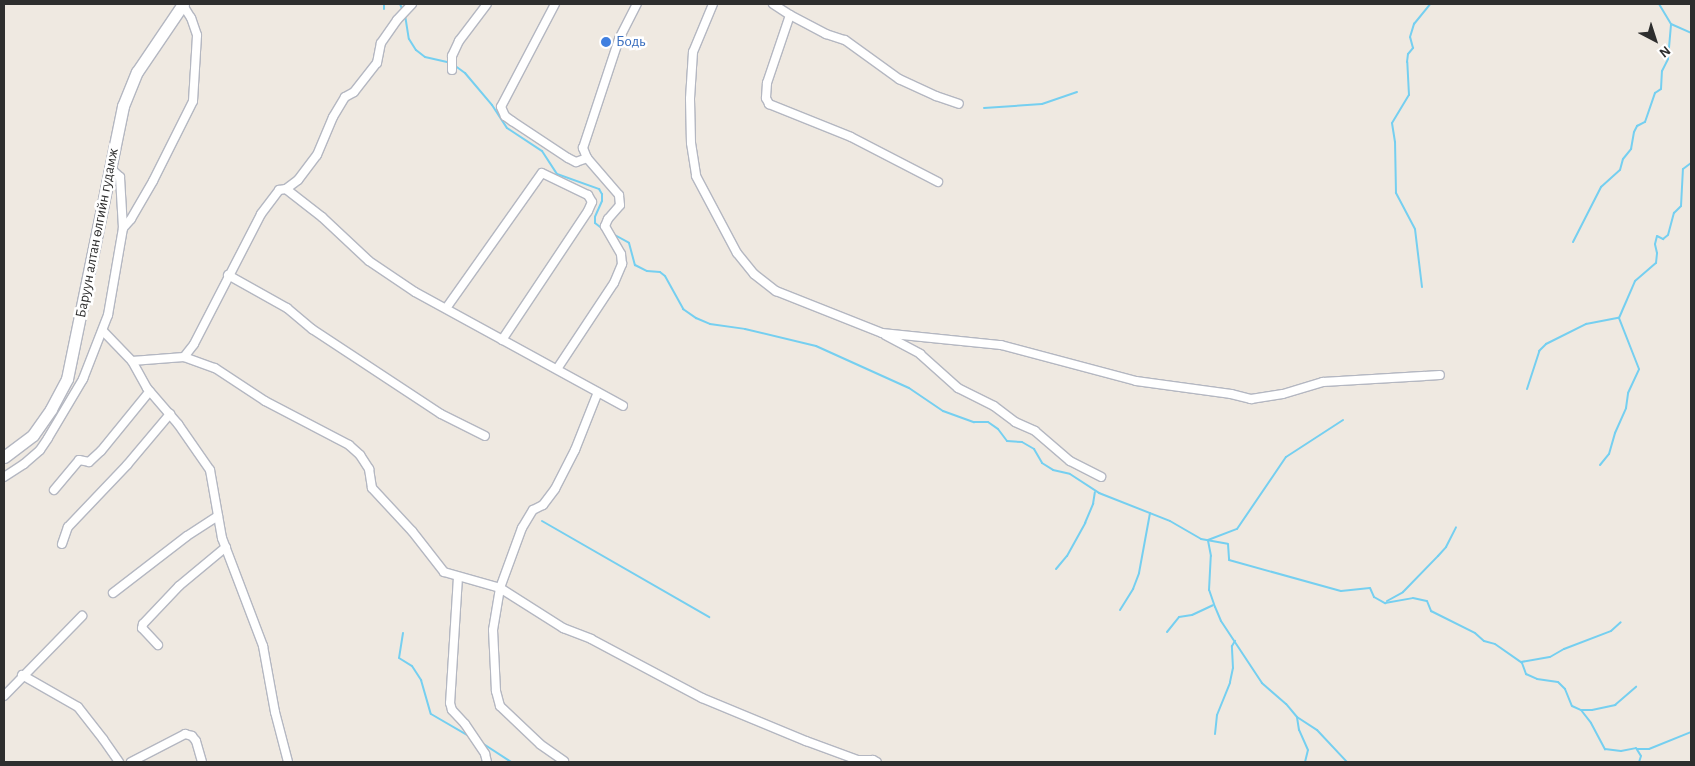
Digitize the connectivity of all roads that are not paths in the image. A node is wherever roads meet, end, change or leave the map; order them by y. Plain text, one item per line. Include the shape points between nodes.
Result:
1 (183, 4) edge
2 (412, 4) edge
3 (487, 4) edge
4 (555, 4) edge
5 (637, 4) edge
6 (713, 4) edge
7 (773, 4) edge
8 (790, 15) junction
9 (452, 70) dead end
10 (959, 104) dead end
11 (587, 158) junction
12 (110, 168) junction
13 (938, 182) dead end
14 (286, 189) junction
15 (123, 228) junction
16 (228, 275) junction
17 (447, 307) junction
18 (103, 331) junction
19 (882, 333) junction
20 (502, 340) junction
21 (184, 357) junction
22 (132, 361) junction
23 (557, 370) junction
24 (1440, 375) dead end
25 (150, 391) junction
26 (598, 392) junction
27 (623, 406) dead end
28 (170, 414) junction
29 (485, 436) dead end
30 (5, 457) edge
31 (4, 477) edge
32 (1101, 477) dead end
33 (54, 490) dead end
34 (218, 516) junction
35 (62, 544) dead end
36 (226, 547) junction
37 (458, 577) junction
38 (500, 588) junction
39 (114, 593) dead end
40 (82, 616) dead end
41 (158, 645) dead end
42 (22, 675) junction
43 (4, 696) edge
44 (564, 761) edge
45 (119, 762) edge
46 (131, 762) edge
47 (202, 762) edge
48 (288, 762) edge
49 (487, 762) edge
50 (877, 762) edge

1 - 12 main road, Баруун алтан өлгийн гудамж via 137,72 123,106
1 - 15 street via 197,35 193,102 162,165
2 - 14 street via 381,43 377,64 337,110 317,155 298,180
3 - 9 street via 459,41 452,56
4 - 11 street via 501,107 505,116 568,158 576,162
5 - 11 street via 619,39 595,108 583,148
6 - 19 street via 693,52 691,143 696,176 737,253 754,274 776,291
7 - 8 street
8 - 10 street via 845,40 899,79
8 - 13 street via 767,83 769,104 851,137
11 - 23 street via 619,194 620,206 605,226 621,254 622,264 614,282
12 - 15 street via 120,177
12 - 30 main road, Баруун алтан өлгийн гудамж via 67,380 33,435
14 - 16 street via 279,190 261,214
14 - 17 street via 370,260 415,292
15 - 18 street
16 - 21 street via 194,344
16 - 29 street via 287,308 312,329 441,414
17 - 20 street
17 - 20 street via 542,173 588,195 592,202 588,211
18 - 22 street
18 - 31 street via 83,379 40,450
19 - 24 street via 1001,345 1136,381 1251,399 1323,382
19 - 32 street via 920,354 958,388 994,406 1035,432 1070,461
20 - 23 street
21 - 22 street
21 - 37 street via 216,368 265,401 349,445 369,469 372,488 444,572
22 - 25 street
23 - 26 street
25 - 28 street
25 - 33 street via 101,451 89,462 79,460
26 - 27 street
26 - 38 street via 555,490 543,505 533,510 522,528
28 - 34 street via 196,446 210,470
28 - 35 street via 68,527
34 - 36 street
34 - 39 street via 146,566
36 - 41 street via 179,586 142,624 144,631
36 - 48 street via 264,646 275,712
37 - 38 street
37 - 49 street via 450,703 485,754
38 - 44 street via 493,630 496,691 500,706 540,744
38 - 50 street via 563,628 591,639 702,698 806,742 858,760
40 - 42 street
42 - 43 street
42 - 45 street via 78,707
46 - 47 street via 186,734 196,741

